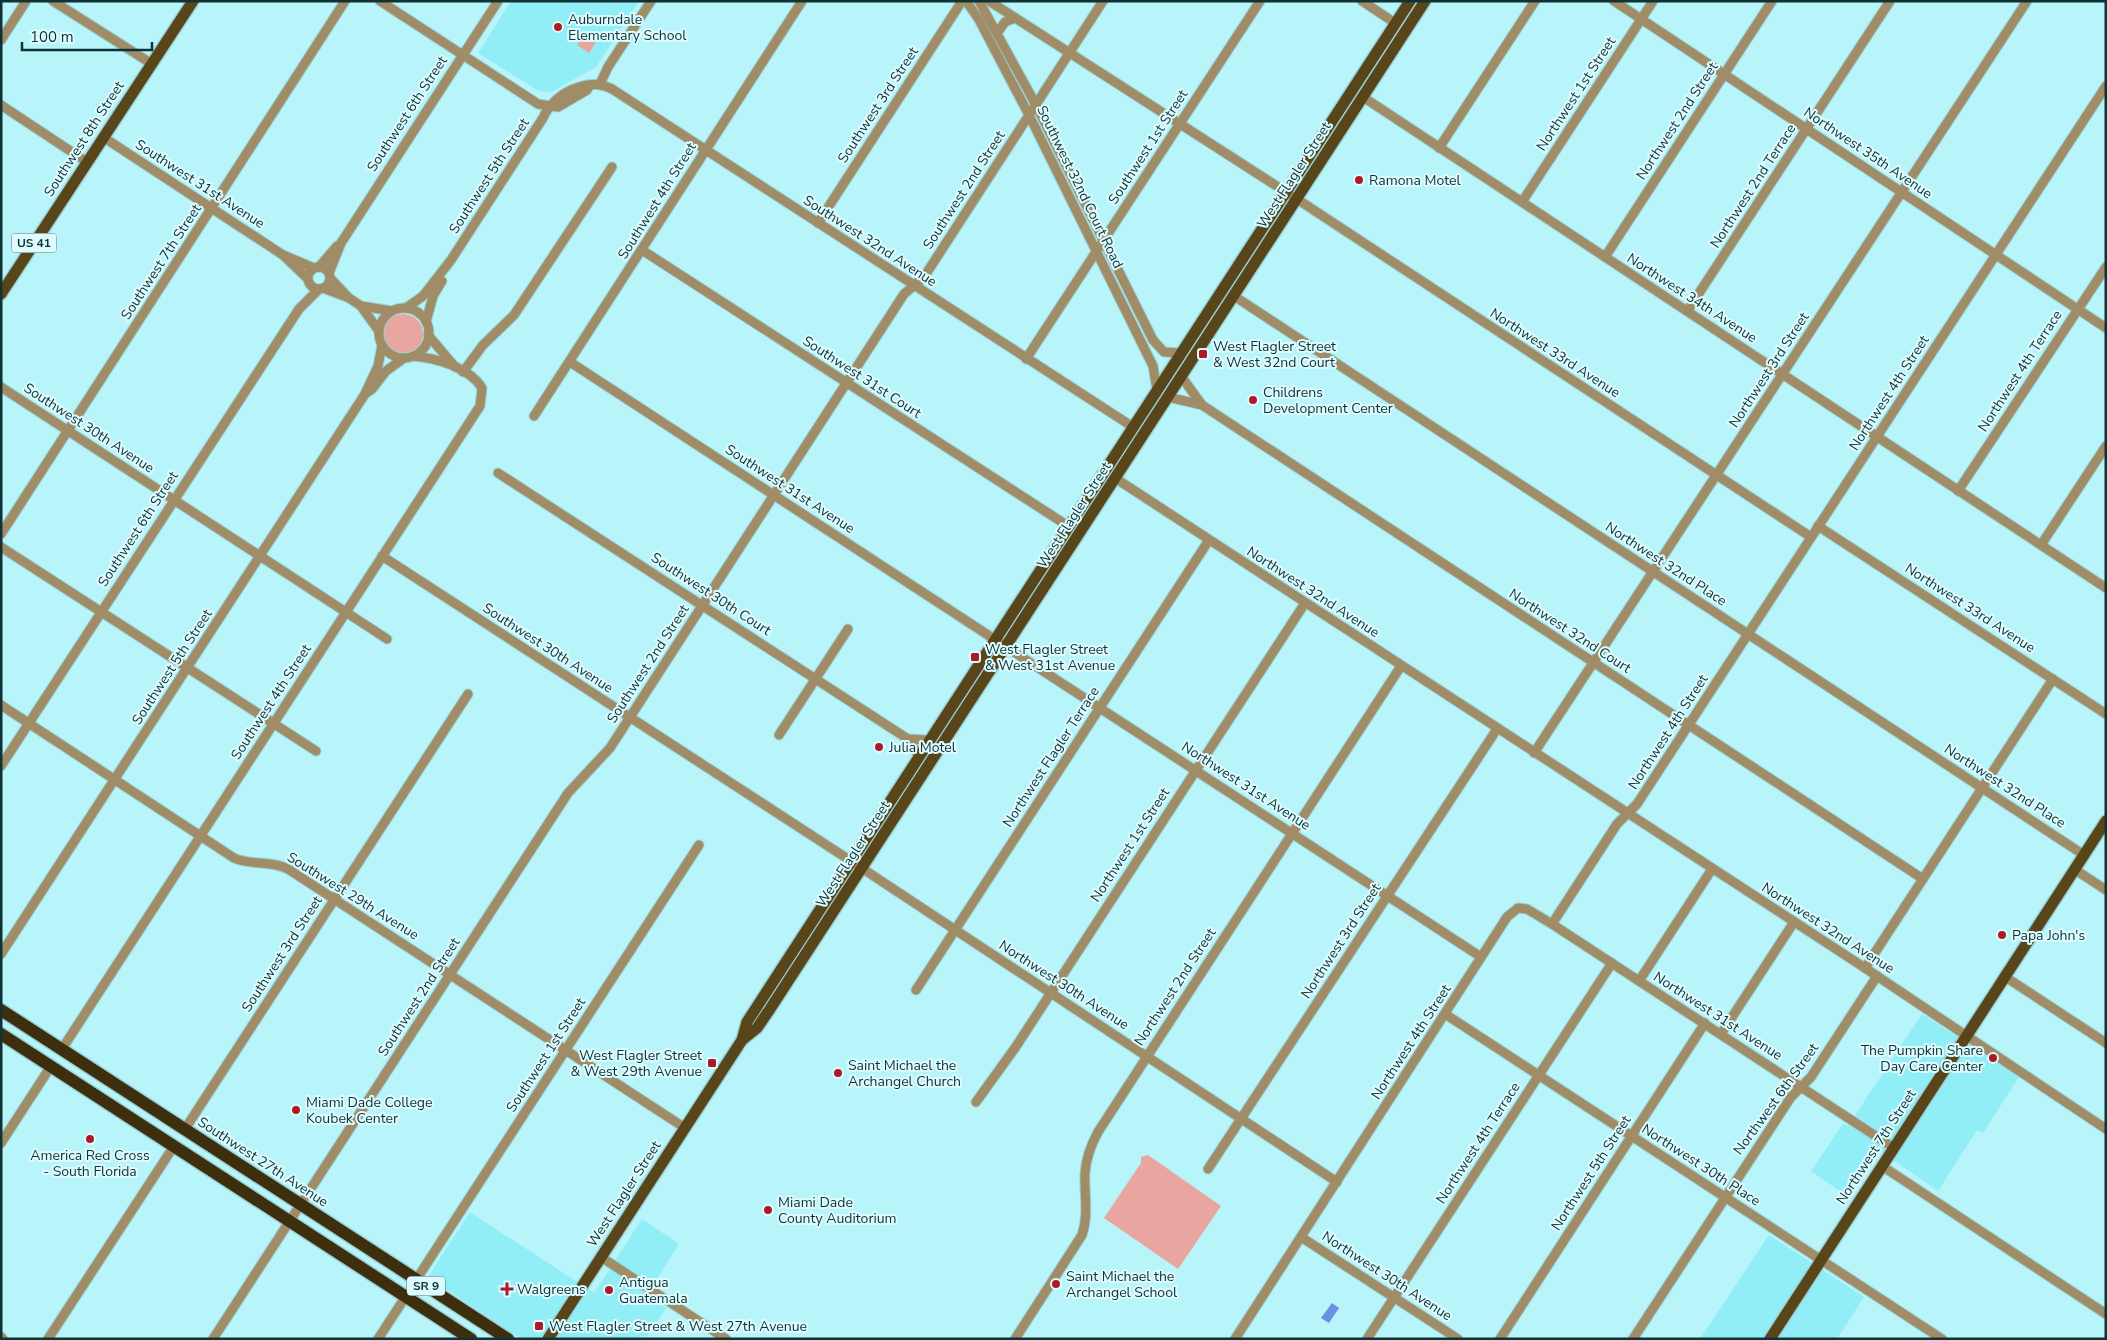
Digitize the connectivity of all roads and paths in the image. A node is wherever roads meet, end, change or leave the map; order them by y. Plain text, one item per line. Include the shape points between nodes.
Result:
1 (26, 1) edge
2 (53, 1) edge
3 (193, 1) edge
4 (380, 1) edge
5 (498, 1) edge
6 (651, 1) edge
7 (802, 1) edge
8 (962, 1) edge
9 (966, 1) edge
10 (979, 1) edge
11 (989, 1) edge
12 (1103, 1) edge
13 (1260, 1) edge
14 (1362, 1) edge
15 (1410, 1) edge
16 (1425, 1) edge
17 (1535, 1) edge
18 (1614, 1) edge
19 (1653, 1) edge
20 (1772, 1) edge
21 (1890, 1) edge
22 (2027, 1) edge
23 (347, 3) edge
24 (1015, 18) junction
25 (1642, 20) junction
26 (1396, 23) junction
27 (997, 32) junction
28 (1, 40) edge
29 (1069, 53) junction
30 (462, 55) junction
31 (152, 64) junction
32 (1724, 75) junction
33 (600, 84) junction
34 (2106, 86) edge
35 (1363, 97) junction
36 (1, 105) edge
37 (1036, 105) junction
38 (548, 106) junction
39 (1029, 115) junction
40 (1179, 124) junction
41 (1807, 129) junction
42 (103, 137) junction
43 (1439, 148) junction
44 (706, 150) junction
45 (87, 162) junction
46 (612, 167) dead end
47 (1285, 192) junction
48 (1901, 192) junction
49 (1296, 199) junction
50 (1522, 202) junction
51 (212, 209) junction
52 (818, 223) junction
53 (1104, 240) junction
54 (341, 243) junction
55 (642, 250) junction
56 (1096, 251) junction
57 (283, 254) junction
58 (1996, 254) junction
59 (1605, 257) junction
60 (451, 260) junction
61 (317, 267) junction
62 (2106, 267) edge
63 (329, 276) junction
64 (308, 280) junction
65 (914, 286) junction
66 (321, 289) junction
67 (1, 294) edge
68 (1234, 296) junction
69 (349, 298) junction
70 (361, 306) junction
71 (406, 308) junction
72 (299, 309) junction
73 (2078, 309) junction
74 (1688, 310) junction
75 (392, 311) junction
76 (426, 322) junction
77 (2106, 328) edge
78 (379, 332) junction
79 (428, 335) junction
80 (382, 345) junction
81 (1181, 353) junction
82 (408, 357) junction
83 (1026, 358) junction
84 (570, 362) junction
85 (459, 369) junction
86 (1782, 374) junction
87 (1182, 376) junction
88 (846, 383) junction
89 (1, 387) edge
90 (1157, 390) junction
91 (365, 394) junction
92 (1168, 397) junction
93 (1202, 405) junction
94 (534, 416) dead end
95 (1152, 421) junction
96 (1133, 427) junction
97 (68, 431) junction
98 (1876, 437) junction
99 (2106, 446) edge
100 (498, 473) dead end
101 (1716, 475) junction
102 (1115, 478) junction
103 (1099, 480) junction
104 (1958, 491) junction
105 (774, 495) junction
106 (174, 500) junction
107 (1068, 526) junction
108 (1818, 526) junction
109 (1, 534) edge
110 (1811, 537) junction
111 (1209, 540) junction
112 (2041, 545) junction
113 (1, 547) edge
114 (260, 555) junction
115 (382, 556) junction
116 (1654, 572) junction
117 (2106, 588) edge
118 (1305, 602) junction
119 (702, 606) junction
120 (101, 611) junction
121 (346, 612) junction
122 (848, 629) dead end
123 (1748, 634) junction
124 (387, 639) dead end
125 (995, 639) junction
126 (1006, 646) junction
127 (1594, 663) junction
128 (1401, 666) junction
129 (188, 668) junction
130 (816, 679) junction
131 (2053, 679) junction
132 (468, 694) dead end
133 (1, 705) edge
134 (1100, 707) junction
135 (2106, 714) edge
136 (629, 718) junction
137 (29, 723) junction
138 (274, 723) junction
139 (1689, 725) junction
140 (1497, 728) junction
141 (780, 735) dead end
142 (908, 739) junction
143 (929, 740) junction
144 (316, 751) dead end
145 (1534, 753) junction
146 (919, 756) junction
147 (1, 766) edge
148 (1196, 770) junction
149 (116, 779) junction
150 (1982, 788) junction
151 (1627, 814) junction
152 (2106, 820) edge
153 (1292, 833) junction
154 (201, 836) junction
155 (699, 845) dead end
156 (2084, 855) junction
157 (851, 861) junction
158 (862, 868) junction
159 (1712, 869) junction
160 (2074, 869) junction
161 (1923, 879) junction
162 (2106, 890) edge
163 (1387, 895) junction
164 (334, 899) junction
165 (1794, 922) junction
166 (1552, 924) junction
167 (954, 930) junction
168 (793, 951) junction
169 (1, 954) edge
170 (1481, 958) junction
171 (1612, 963) junction
172 (1866, 968) junction
173 (450, 974) junction
174 (1877, 976) junction
175 (2004, 976) junction
176 (791, 977) junction
177 (1639, 981) junction
178 (916, 990) dead end
179 (1051, 993) junction
180 (1, 1010) edge
181 (1445, 1014) junction
182 (1705, 1023) junction
183 (1, 1034) edge
184 (1721, 1034) junction
185 (1966, 1036) junction
186 (742, 1040) junction
187 (2106, 1043) edge
188 (62, 1049) junction
189 (566, 1050) junction
190 (1147, 1055) junction
191 (80, 1061) junction
192 (51, 1066) junction
193 (1538, 1075) junction
194 (1802, 1086) junction
195 (976, 1102) dead end
196 (1242, 1118) junction
197 (685, 1128) junction
198 (185, 1129) junction
199 (2106, 1129) edge
200 (154, 1133) junction
201 (1632, 1136) junction
202 (1, 1143) edge
203 (205, 1143) junction
204 (174, 1146) junction
205 (1894, 1148) junction
206 (1882, 1166) junction
207 (1208, 1169) dead end
208 (1337, 1182) junction
209 (1725, 1197) junction
210 (300, 1205) junction
211 (290, 1221) junction
212 (1301, 1237) junction
213 (601, 1257) junction
214 (1821, 1259) junction
215 (416, 1280) junction
216 (406, 1296) junction
217 (1394, 1297) junction
218 (2106, 1314) edge
219 (1017, 1335) edge
220 (48, 1339) edge
221 (213, 1339) edge
222 (378, 1339) edge
223 (471, 1339) edge
224 (508, 1339) edge
225 (548, 1339) edge
226 (726, 1339) edge
227 (1235, 1339) edge
228 (1367, 1339) edge
229 (1458, 1339) edge
230 (1500, 1339) edge
231 (1633, 1339) edge
232 (1770, 1339) edge
233 (1942, 1339) edge

1 - 28 street
2 - 31 street
3 - 31 main road, Southwest 8th Street / US 41
4 - 30 street
5 - 30 street, Southwest 6th Street
6 - 33 street
7 - 44 street, Southwest 4th Street
8 - 52 street, Southwest 3rd Street
9 - 39 street, Southwest 32nd Court Road
10 - 27 street, Southwest 32nd Court Road
11 - 24 street, Northwest 33rd Avenue
12 - 29 street, Southwest 2nd Street
13 - 40 street, Southwest 1st Street
14 - 26 street
15 - 26 main road, West Flagler Street
16 - 35 main road, West Flagler Street
17 - 43 street
18 - 25 street, Northwest 35th Avenue
19 - 25 street, Northwest 1st Street
20 - 32 street, Northwest 2nd Street
21 - 41 street, Northwest 2nd Terrace
22 - 48 street, Northwest 3rd Street
23 - 51 street, Southwest 7th Street
24 - 27 street via 1005,22
24 - 29 street, Northwest 33rd Avenue
25 - 32 street, Northwest 35th Avenue
25 - 50 street, Northwest 1st Street
26 - 47 main road, West Flagler Street
27 - 37 street, Southwest 32nd Court Road
29 - 37 street, Southwest 2nd Street
29 - 40 street, Northwest 33rd Avenue
30 - 38 street via 534,101
30 - 54 street, Southwest 6th Street
31 - 42 main road, Southwest 8th Street / US 41
32 - 41 street, Northwest 35th Avenue
32 - 59 street, Northwest 2nd Street
33 - 38 street via 584,84
33 - 44 street, Southwest 32nd Avenue
34 - 58 street, Northwest 4th Street
35 - 43 street, Northwest 34th Avenue
35 - 49 main road, West Flagler Street
36 - 45 street
37 - 39 street, Southwest 2nd Street
37 - 53 street, Southwest 32nd Court Road
38 - 60 street, Southwest 5th Street
39 - 56 street, Southwest 32nd Court Road
39 - 65 street, Southwest 2nd Street via 924,277
40 - 47 street, Northwest 33rd Avenue
40 - 53 street, Southwest 1st Street
41 - 48 street, Northwest 35th Avenue
41 - 74 street, Northwest 2nd Terrace
42 - 45 main road, Southwest 8th Street / US 41
42 - 51 street, Southwest 31st Avenue
43 - 50 street, Northwest 34th Avenue
44 - 52 street, Southwest 32nd Avenue
44 - 55 street, Southwest 4th Street
45 - 67 main road, Southwest 8th Street / US 41
46 - 85 street via 514,315
47 - 49 street, Northwest 33rd Avenue
47 - 81 main road, West Flagler Street
48 - 58 street, Northwest 35th Avenue
48 - 86 street, Northwest 3rd Street
49 - 68 main road, West Flagler Street
49 - 101 street, Northwest 33rd Avenue
50 - 59 street, Northwest 34th Avenue
51 - 57 street, Southwest 31st Avenue
51 - 97 street, Southwest 7th Street
52 - 65 street, Southwest 32nd Avenue
53 - 56 street, Southwest 1st Street
53 - 81 street, Southwest 32nd Court Road via 1156,346 1164,352
54 - 61 street, Southwest 6th Street
54 - 63 street, Southwest 6th Street
55 - 84 street, Southwest 4th Street
55 - 88 street, Southwest 31st Court
56 - 83 street, Southwest 1st Street
56 - 90 street, Southwest 32nd Court Road via 1152,366
57 - 61 street, Southwest 31st Avenue
57 - 64 street, Southwest 31st Avenue
58 - 73 street, Northwest 35th Avenue
58 - 98 street, Northwest 4th Street
59 - 74 street, Northwest 34th Avenue
60 - 71 street, Southwest 5th Street via 426,292
60 - 76 street, Southwest 5th Street via 433,296
61 - 63 street via 325,268
61 - 64 street via 309,272
62 - 73 street, Northwest 4th Terrace
63 - 66 street
63 - 69 street
64 - 66 street via 313,288
64 - 72 street, Southwest 6th Street
65 - 83 street, Southwest 32nd Avenue
65 - 88 street, Southwest 2nd Street via 904,294
66 - 69 street
66 - 72 street, Southwest 6th Street
68 - 87 main road, West Flagler Street
68 - 116 street, Northwest 32nd Place
69 - 70 street
70 - 75 street
70 - 78 street
71 - 75 street
71 - 76 street via 418,312
72 - 106 street, Southwest 6th Street
73 - 77 street, Northwest 35th Avenue
73 - 104 street, Northwest 4th Terrace
74 - 86 street, Northwest 34th Avenue
75 - 78 street via 384,318
76 - 79 street
78 - 80 street
79 - 82 street via 425,346
79 - 85 street
80 - 82 street via 392,355
80 - 91 street, Southwest 5th Street via 378,366
81 - 90 main road, West Flagler Street
82 - 85 street via 428,357
82 - 91 street, Southwest 5th Street via 386,371
83 - 96 street, Southwest 32nd Avenue
84 - 94 street, Southwest 4th Street
84 - 105 street, Southwest 31st Avenue
85 - 115 street, Southwest 4th Street via 482,388 480,406
86 - 98 street, Northwest 34th Avenue
86 - 101 street, Northwest 3rd Street
87 - 92 main road, West Flagler Street
87 - 93 street, Northwest 32nd Court
88 - 105 street, Southwest 2nd Street
88 - 107 street, Southwest 31st Court
89 - 97 street, Southwest 30th Avenue
90 - 96 main road, West Flagler Street
91 - 114 street, Southwest 5th Street
92 - 93 street, Northwest 32nd Court
92 - 95 main road, West Flagler Street
93 - 127 street, Northwest 32nd Court
95 - 96 main road
95 - 102 main road, West Flagler Street
96 - 103 main road, West Flagler Street
97 - 106 street, Southwest 30th Avenue
97 - 109 street, Southwest 7th Street
98 - 104 street, Northwest 34th Avenue
98 - 108 street, Northwest 4th Street
99 - 112 street
100 - 119 street, Southwest 30th Court
101 - 110 street, Northwest 33rd Avenue
101 - 116 street, Northwest 3rd Street
102 - 103 main road
102 - 111 street, Northwest 32nd Avenue
102 - 126 main road, West Flagler Street
103 - 107 main road, West Flagler Street
104 - 112 street, Northwest 34th Avenue
105 - 119 street, Southwest 2nd Street
105 - 125 street, Southwest 31st Avenue
106 - 114 street, Southwest 30th Avenue
106 - 120 street, Southwest 6th Street
107 - 125 main road, West Flagler Street
108 - 110 street, Northwest 4th Street
108 - 131 street, Northwest 33rd Avenue
110 - 123 street, Northwest 4th Street
111 - 118 street, Northwest 32nd Avenue
111 - 134 street, Northwest Flagler Terrace
112 - 117 street, Northwest 34th Avenue
113 - 120 street
114 - 121 street, Southwest 30th Avenue
114 - 129 street, Southwest 5th Street
115 - 121 street, Southwest 4th Street
115 - 136 street, Southwest 30th Avenue
116 - 123 street, Northwest 32nd Place
116 - 127 street, Northwest 3rd Street
118 - 128 street, Northwest 32nd Avenue
118 - 148 street, Northwest 1st Street
119 - 130 street, Southwest 30th Court
119 - 136 street, Southwest 2nd Street
120 - 129 street
120 - 137 street, Southwest 6th Street
121 - 124 street, Southwest 30th Avenue
121 - 138 street, Southwest 4th Street
122 - 130 street
123 - 139 street, Northwest 4th Street
123 - 150 street, Northwest 32nd Place
125 - 126 street, Northwest 31st Avenue
125 - 143 main road, West Flagler Street
126 - 134 street, Northwest 31st Avenue
126 - 158 main road, West Flagler Street
127 - 139 street, Northwest 32nd Court
127 - 145 street, Northwest 3rd Street
128 - 140 street, Northwest 32nd Avenue
128 - 153 street, Northwest 2nd Street
129 - 138 street
129 - 149 street, Southwest 5th Street
130 - 141 street
130 - 142 street, Southwest 30th Court
131 - 135 street, Northwest 33rd Avenue
131 - 150 street
132 - 164 street, Southwest 3rd Street
133 - 137 street, Southwest 29th Avenue
134 - 148 street, Northwest 31st Avenue
134 - 167 street, Northwest Flagler Terrace
136 - 157 street, Southwest 30th Avenue
136 - 173 street, Southwest 2nd Street via 604,756 568,793
137 - 147 street, Southwest 6th Street
137 - 149 street, Southwest 29th Avenue
138 - 144 street
138 - 154 street, Southwest 4th Street
139 - 151 street, Northwest 4th Street
139 - 161 street, Northwest 32nd Court
140 - 145 street, Northwest 32nd Avenue
140 - 163 street, Northwest 3rd Street
142 - 143 street
142 - 146 street, Southwest 30th Court
143 - 146 main road, West Flagler Street
145 - 151 street, Northwest 32nd Avenue
146 - 157 main road, West Flagler Street
148 - 153 street, Northwest 31st Avenue
148 - 179 street, Northwest 1st Street
149 - 154 street, Southwest 29th Avenue
149 - 169 street, Southwest 5th Street
150 - 156 street, Northwest 32nd Place
150 - 161 street
151 - 159 street, Northwest 32nd Avenue
151 - 166 street, Northwest 4th Street via 1617,824
152 - 156 main road, Northwest 7th Street
153 - 163 street, Northwest 31st Avenue
153 - 190 street, Northwest 2nd Street
154 - 164 street, Southwest 29th Avenue via 238,860 281,865
154 - 188 street, Southwest 4th Street
155 - 189 street, Southwest 1st Street
156 - 160 main road, Northwest 7th Street
157 - 158 street, Northwest 30th Avenue
157 - 168 main road, West Flagler Street
158 - 167 street, Northwest 30th Avenue
158 - 176 main road, West Flagler Street
159 - 165 street, Northwest 32nd Avenue
159 - 177 street
160 - 162 street
160 - 175 main road, Northwest 7th Street
161 - 172 street
163 - 170 street, Northwest 31st Avenue
163 - 196 street, Northwest 3rd Street
164 - 173 street, Southwest 29th Avenue
164 - 198 street, Southwest 3rd Street
165 - 172 street, Northwest 32nd Avenue
165 - 184 street
166 - 170 street, Northwest 4th Street via 1527,909 1514,909
166 - 171 street, Northwest 31st Avenue
167 - 178 street, Northwest Flagler Terrace
167 - 179 street, Northwest 30th Avenue
168 - 176 main road
168 - 186 main road, West Flagler Street via 747,1022
170 - 181 street, Northwest 4th Street
171 - 177 street, Northwest 31st Avenue
171 - 193 street, Northwest 4th Terrace
172 - 174 street, Northwest 32nd Avenue
173 - 189 street, Southwest 29th Avenue
173 - 210 street, Southwest 2nd Street
174 - 185 street, Northwest 32nd Avenue
174 - 194 street, Northwest 6th Street
175 - 185 main road, Northwest 7th Street
175 - 187 street
176 - 186 main road, West Flagler Street via 757,1028
177 - 182 street, Northwest 31st Avenue
179 - 190 street, Northwest 30th Avenue
179 - 195 street, Northwest 1st Street
180 - 188 highway, Southwest 27th Avenue / SR 9
181 - 193 street, Northwest 30th Place
181 - 208 street, Northwest 4th Street
182 - 184 street, Northwest 31st Avenue
182 - 201 street, Northwest 5th Street
183 - 192 highway, SR 9
184 - 194 street, Northwest 31st Avenue
185 - 199 street, Northwest 32nd Avenue
185 - 205 main road, Northwest 7th Street
186 - 197 main road, West Flagler Street
188 - 191 highway, Southwest 27th Avenue / SR 9
189 - 197 street, Southwest 29th Avenue
189 - 215 street, Southwest 1st Street
190 - 196 street, Northwest 30th Avenue
190 - 219 street, Northwest 2nd Street via 1091,1147 1085,1172 1086,1214 1082,1235
191 - 192 highway via 66,1058
191 - 198 highway, Southwest 27th Avenue / SR 9
192 - 200 highway, SR 9
192 - 202 street
193 - 201 street, Northwest 30th Place
193 - 217 street, Northwest 4th Terrace
194 - 205 street, Northwest 31st Avenue
194 - 209 street, Northwest 6th Street via 1791,1097
196 - 207 street, Northwest 3rd Street
196 - 208 street, Northwest 30th Avenue
197 - 213 main road, West Flagler Street
198 - 200 highway
198 - 203 highway, Southwest 27th Avenue / SR 9
200 - 204 highway, SR 9
201 - 209 street, Northwest 30th Place
201 - 230 street, Northwest 5th Street
203 - 204 highway
203 - 210 highway, Southwest 27th Avenue / SR 9
204 - 211 highway, SR 9
204 - 220 street
205 - 206 main road, Northwest 7th Street
206 - 214 main road, Northwest 7th Street
206 - 218 street
208 - 212 street, Northwest 4th Street
209 - 214 street, Northwest 30th Place
209 - 231 street, Northwest 6th Street
210 - 211 street, Southwest 2nd Street
210 - 215 highway, Southwest 27th Avenue / SR 9
211 - 216 highway, SR 9
211 - 221 street, Southwest 2nd Street
212 - 217 street, Northwest 30th Avenue
212 - 227 street, Northwest 4th Street
213 - 225 main road, West Flagler Street
213 - 226 street
214 - 232 main road, Northwest 7th Street
214 - 233 street, Northwest 30th Place
215 - 224 highway, Southwest 27th Avenue / SR 9
216 - 222 street
216 - 223 highway, SR 9
217 - 228 street, Northwest 4th Terrace
217 - 229 street, Northwest 30th Avenue

